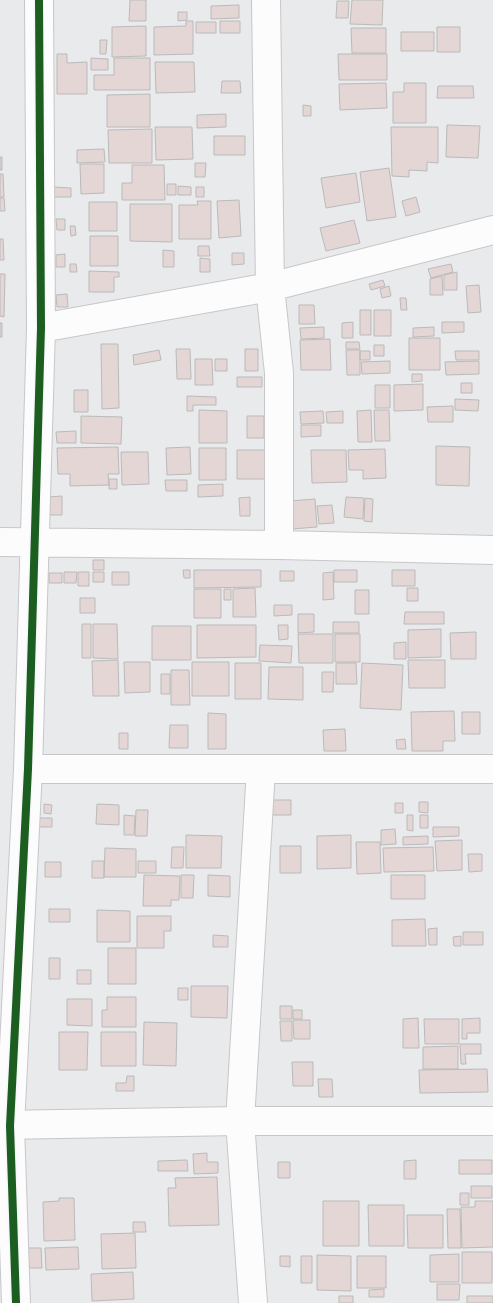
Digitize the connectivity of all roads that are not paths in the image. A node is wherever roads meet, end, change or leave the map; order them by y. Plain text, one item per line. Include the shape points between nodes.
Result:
1 (39, 0) edge
2 (266, 0) edge
3 (493, 230) edge
4 (270, 287) junction
5 (41, 328) junction
6 (0, 542) edge
7 (34, 542) junction
8 (279, 545) junction
9 (493, 550) edge
10 (28, 769) junction
11 (261, 769) junction
12 (493, 769) edge
13 (493, 1120) edge
14 (240, 1121) junction
15 (5, 1125) edge
16 (16, 1303) edge
17 (253, 1303) edge

1 - 5 street
2 - 4 street
3 - 4 street
4 - 5 street
4 - 8 street via 279,373
5 - 7 street
6 - 7 street
7 - 8 street
7 - 10 street
8 - 9 street
10 - 11 street
10 - 15 street
11 - 12 street
11 - 14 street
13 - 14 street
14 - 15 street
14 - 17 street
15 - 16 street

